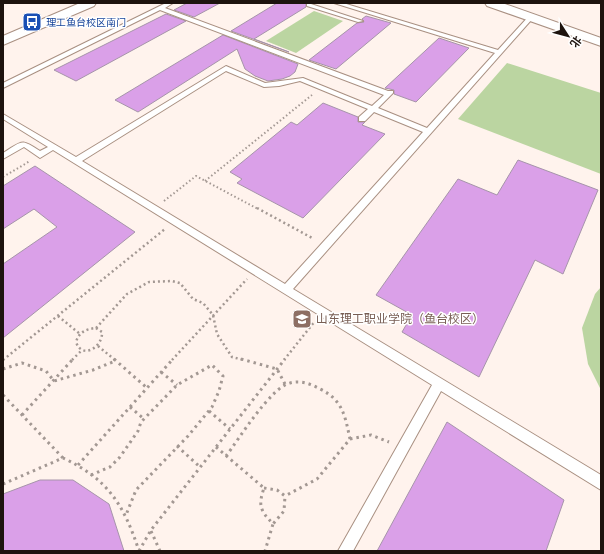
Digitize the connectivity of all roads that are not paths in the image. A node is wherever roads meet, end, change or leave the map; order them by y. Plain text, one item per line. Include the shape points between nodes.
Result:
1 (90, 3) edge
2 (170, 3) edge
3 (338, 3) edge
4 (491, 3) edge
5 (309, 5) dead end
6 (160, 8) junction
7 (531, 17) junction
8 (360, 21) dead end
9 (3, 41) edge
10 (601, 42) edge
11 (499, 52) junction
12 (3, 86) edge
13 (373, 108) junction
14 (3, 116) edge
15 (362, 118) dead end
16 (428, 131) junction
17 (53, 147) junction
18 (3, 156) edge
19 (76, 161) junction
20 (286, 290) junction
21 (439, 384) junction
22 (601, 483) edge
23 (345, 551) edge

1 - 9 main road
2 - 6 lane
3 - 11 lane
4 - 7 main road
5 - 8 lane
6 - 12 lane
6 - 13 lane via 390,93
7 - 10 main road
7 - 11 lane
11 - 16 lane
13 - 15 lane
13 - 16 lane
13 - 19 lane via 301,79 264,85 226,68
14 - 17 lane
16 - 20 lane
17 - 18 lane via 40,155 24,144
17 - 19 lane
19 - 20 lane
20 - 21 lane
21 - 22 lane
21 - 23 lane

